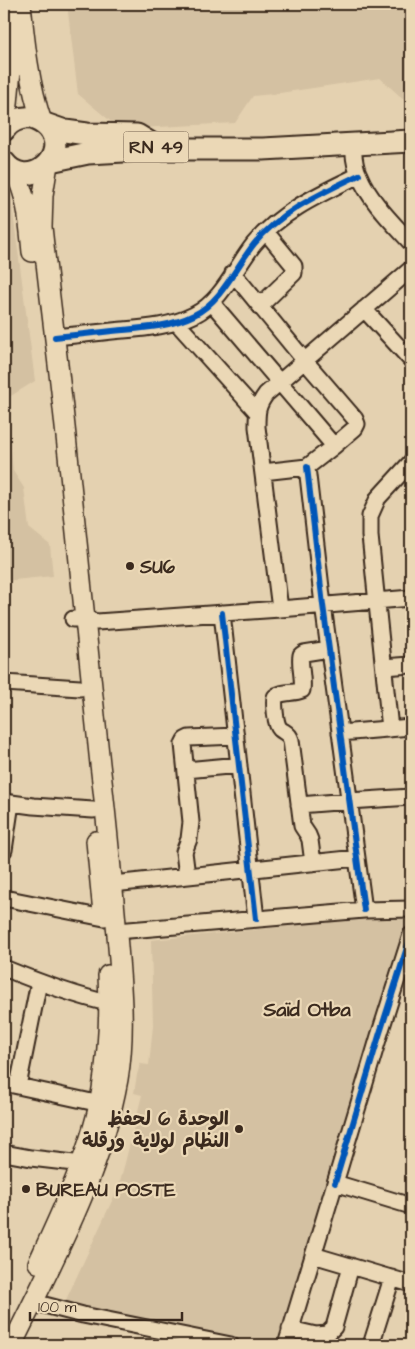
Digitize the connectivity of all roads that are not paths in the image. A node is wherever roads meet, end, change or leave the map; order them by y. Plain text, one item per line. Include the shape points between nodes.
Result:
1 (7, 4) edge
2 (21, 4) edge
3 (44, 123) junction
4 (5, 127) edge
5 (411, 132) edge
6 (411, 141) edge
7 (375, 144) junction
8 (353, 145) junction
9 (160, 149) junction
10 (49, 163) junction
11 (9, 166) edge
12 (358, 175) junction
13 (266, 232) junction
14 (411, 243) edge
15 (411, 269) edge
16 (233, 273) junction
17 (212, 303) junction
18 (260, 306) junction
19 (364, 309) junction
20 (177, 323) junction
21 (55, 337) junction
22 (411, 360) edge
23 (305, 361) junction
24 (280, 382) junction
25 (257, 412) junction
26 (334, 446) junction
27 (411, 462) edge
28 (307, 467) junction
29 (263, 472) junction
30 (411, 598) edge
31 (377, 601) junction
32 (323, 605) junction
33 (280, 609) junction
34 (222, 614) junction
35 (83, 624) junction
36 (329, 649) junction
37 (411, 665) edge
38 (384, 667) junction
39 (4, 682) edge
40 (80, 688) junction
41 (411, 728) edge
42 (390, 729) junction
43 (340, 733) junction
44 (236, 736) junction
45 (239, 765) junction
46 (186, 770) junction
47 (411, 797) edge
48 (349, 801) junction
49 (7, 802) edge
50 (299, 805) junction
51 (93, 810) junction
52 (4, 850) edge
53 (357, 858) junction
54 (313, 862) junction
55 (250, 869) junction
56 (187, 876) junction
57 (113, 884) junction
58 (4, 898) edge
59 (411, 908) edge
60 (364, 910) junction
61 (256, 919) junction
62 (110, 925) junction
63 (411, 935) edge
64 (4, 968) edge
65 (39, 982) junction
66 (108, 1003) junction
67 (11, 1084) edge
68 (105, 1105) junction
69 (4, 1153) edge
70 (87, 1165) junction
71 (335, 1183) junction
72 (411, 1206) edge
73 (312, 1255) junction
74 (351, 1266) junction
75 (392, 1278) junction
76 (411, 1284) edge
77 (33, 1302) junction
78 (290, 1329) junction
79 (4, 1335) edge
80 (12, 1345) edge
81 (231, 1345) edge
82 (286, 1345) edge
83 (371, 1345) edge

1 - 4 main road via 11,70
2 - 3 main road via 27,64
3 - 4 highway via 20,118
3 - 9 highway, RN 49 via 65,131 87,134 137,135
3 - 10 highway via 54,138 55,146
5 - 7 highway, RN 49
6 - 7 highway, RN 49
7 - 8 highway, RN 49
8 - 9 highway, RN 49
8 - 12 street
9 - 10 highway, RN 49 via 88,153
10 - 11 highway via 41,170 23,174
10 - 21 main road via 42,227
11 - 35 main road via 21,183 28,212 53,426
12 - 13 street via 312,199
12 - 14 street via 368,192
13 - 16 street
13 - 18 street via 295,270
15 - 19 street
16 - 17 street
16 - 18 street
17 - 20 street
17 - 24 street
18 - 23 street
19 - 22 street
19 - 23 street
20 - 21 street
20 - 25 street
21 - 35 main road
23 - 24 street
23 - 26 street via 357,424
24 - 25 street via 266,394
24 - 26 street
25 - 29 street
26 - 28 street
27 - 31 street via 378,498 370,516
28 - 29 street
28 - 32 street
29 - 33 street
30 - 31 street
31 - 32 street
31 - 38 street
32 - 33 street
32 - 36 street
33 - 34 street
34 - 35 street
34 - 44 street
35 - 40 main road
35 - 57 main road
36 - 43 street
36 - 50 street via 301,655 302,690 278,694 274,702 278,725 291,740
37 - 38 street
38 - 42 street
39 - 40 street
40 - 51 main road
41 - 42 street
42 - 43 street
43 - 48 street
44 - 45 street
44 - 46 street via 184,740
45 - 46 street
45 - 55 street
46 - 56 street via 191,822 184,852
47 - 48 street
48 - 50 street
48 - 53 street
49 - 51 street
49 - 52 street
50 - 54 street
51 - 62 main road
53 - 54 street
53 - 60 street
54 - 55 street
55 - 56 street
55 - 61 street
56 - 57 street
57 - 62 main road
58 - 62 street
59 - 60 street
60 - 61 street
61 - 62 street
62 - 66 main road
62 - 68 main road via 121,985 122,1021 118,1077
63 - 71 street
64 - 65 street
65 - 66 street
65 - 67 street
66 - 68 main road via 102,1091
67 - 68 street
68 - 70 main road via 89,1139
69 - 70 street
70 - 77 main road via 68,1230
70 - 79 main road via 70,1191
71 - 72 street
71 - 73 street
73 - 74 street
73 - 78 street
74 - 75 street
74 - 78 street via 334,1327 327,1334 316,1335
75 - 76 street
75 - 83 street
77 - 80 main road
77 - 81 street
78 - 82 street

